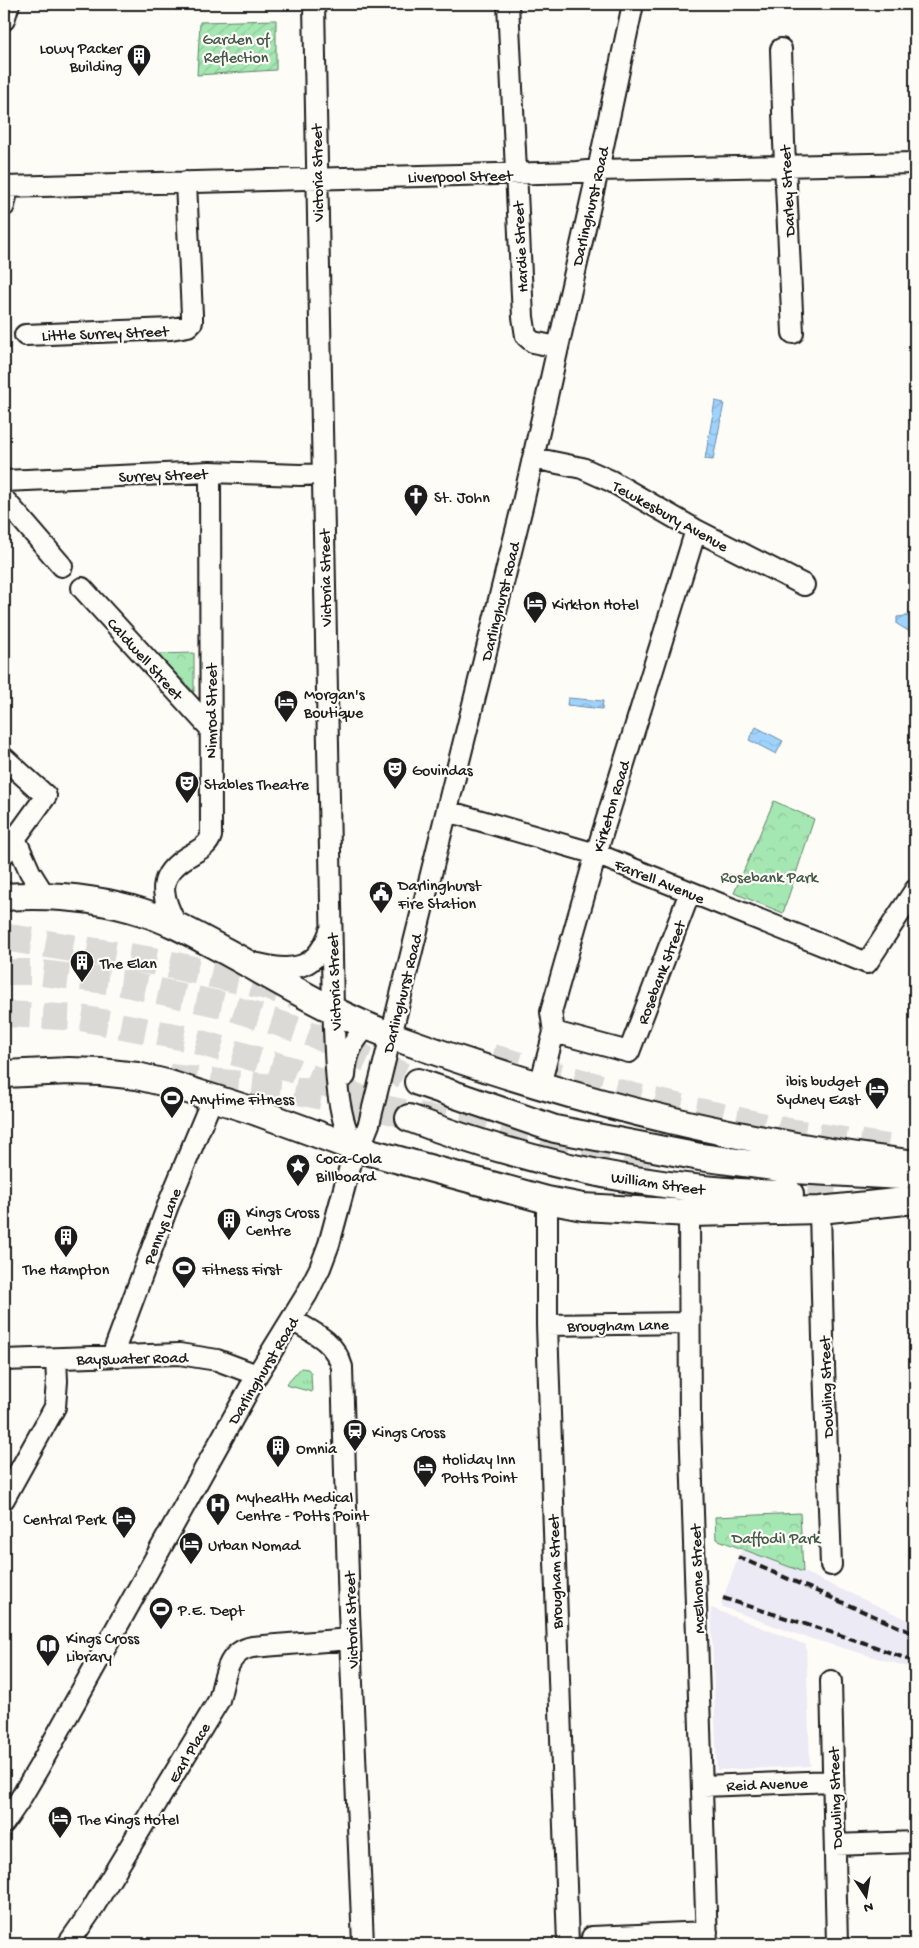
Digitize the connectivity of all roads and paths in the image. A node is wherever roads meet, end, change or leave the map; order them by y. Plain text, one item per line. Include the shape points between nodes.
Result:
1 (8, 4) edge
2 (314, 4) edge
3 (508, 4) edge
4 (633, 4) edge
5 (4, 20) edge
6 (781, 49) dead end
7 (915, 163) edge
8 (785, 166) junction
9 (598, 170) junction
10 (515, 174) junction
11 (316, 180) junction
12 (186, 182) junction
13 (6, 187) edge
14 (4, 206) edge
15 (793, 333) dead end
16 (25, 334) dead end
17 (557, 347) junction
18 (533, 458) junction
19 (210, 472) junction
20 (322, 474) junction
21 (4, 480) edge
22 (4, 499) edge
23 (696, 530) junction
24 (62, 566) dead end
25 (804, 585) dead end
26 (82, 588) dead end
27 (210, 728) junction
28 (4, 758) edge
29 (12, 775) edge
30 (447, 811) junction
31 (9, 846) edge
32 (596, 854) junction
33 (915, 890) edge
34 (690, 892) junction
35 (45, 896) junction
36 (4, 897) edge
37 (176, 926) junction
38 (332, 926) junction
39 (242, 960) junction
40 (333, 1010) junction
41 (379, 1031) junction
42 (554, 1032) junction
43 (4, 1074) edge
44 (418, 1082) tunnel mouth
45 (540, 1085) junction
46 (213, 1097) junction
47 (409, 1118) tunnel mouth
48 (350, 1139) junction
49 (915, 1164) edge
50 (915, 1176) edge
51 (915, 1195) edge
52 (547, 1200) junction
53 (915, 1200) edge
54 (820, 1210) junction
55 (689, 1213) junction
56 (292, 1320) junction
57 (689, 1323) junction
58 (547, 1325) junction
59 (112, 1356) junction
60 (56, 1358) junction
61 (4, 1360) edge
62 (257, 1374) junction
63 (4, 1499) edge
64 (831, 1565) dead end
65 (350, 1639) junction
66 (831, 1681) dead end
67 (832, 1781) junction
68 (702, 1786) junction
69 (4, 1823) edge
70 (915, 1842) edge
71 (835, 1845) junction
72 (592, 1938) dead end
73 (707, 1938) edge
74 (68, 1944) edge
75 (363, 1944) edge
76 (568, 1944) edge
77 (837, 1944) edge

1 - 5 street
2 - 11 street, Victoria Street
3 - 10 street, Hardie Street
4 - 9 street, Darlinghurst Road
6 - 8 street, Darley Street
7 - 8 street, Liverpool Street
8 - 9 street, Liverpool Street
8 - 15 street, Darley Street
9 - 10 street, Liverpool Street
9 - 17 street, Darlinghurst Road
10 - 11 street, Liverpool Street
10 - 17 street, Hardie Street via 526,336 533,342
11 - 12 street, Liverpool Street
11 - 20 street, Victoria Street
12 - 13 street, Liverpool Street
12 - 16 street, Little Surrey Street via 192,315 188,326 171,330
13 - 14 street
17 - 18 street, Darlinghurst Road
18 - 23 street, Tewkesbury Avenue via 582,468
18 - 30 street, Darlinghurst Road
19 - 20 street, Surrey Street
19 - 21 street, Surrey Street
19 - 27 street, Nimrod Street
20 - 38 street, Victoria Street
22 - 24 street
23 - 25 street, Tewkesbury Avenue
23 - 32 street, Kirketon Road
26 - 27 street, Caldwell Street
27 - 37 street, Nimrod Street via 210,838 203,848 176,866 163,885 164,901
28 - 29 street
29 - 31 street via 46,796
30 - 32 street, Farrell Avenue
30 - 41 street, Darlinghurst Road
31 - 35 street
32 - 34 street, Farrell Avenue
32 - 42 street, Kirketon Road via 550,1012
33 - 34 street, Farrell Avenue via 867,963
34 - 42 street, Rosebank Street via 629,1052
35 - 36 main road
35 - 37 main road via 117,906
37 - 39 main road
38 - 39 street via 315,958 300,967 283,969
38 - 40 street, Victoria Street
39 - 40 main road
40 - 41 main road
40 - 48 street, Victoria Street via 340,1110
41 - 45 main road
41 - 48 street, Darlinghurst Road via 369,1124 365,1134
41 - 48 street via 351,1045 346,1061
42 - 45 street, Kirketon Road
43 - 46 main road via 101,1072 166,1082
44 - 50 main road, William Street via 555,1128 700,1157 794,1170
45 - 49 main road via 676,1121 808,1148
46 - 48 main road
46 - 59 street, Pennys Lane via 170,1200
47 - 51 main road, William Street via 461,1138 521,1155 630,1179 699,1189 770,1194
48 - 52 main road
48 - 56 street, Darlinghurst Road via 337,1218 323,1260
52 - 55 main road via 592,1208
52 - 58 street, Brougham Street
53 - 54 main road
54 - 55 main road
54 - 64 street, Dowling Street
55 - 57 street, McElhone Street
56 - 62 street, Darlinghurst Road
56 - 65 street, Victoria Street via 330,1344 336,1350 342,1367
57 - 58 street, Brougham Lane
57 - 68 street, McElhone Street
58 - 76 street, Brougham Street
59 - 60 street, Bayswater Road
59 - 62 street, Bayswater Road via 166,1354 204,1357
60 - 61 street, Bayswater Road
60 - 63 street via 55,1407
62 - 69 street, Darlinghurst Road via 38,1768
65 - 74 street, Earl Place via 252,1647 238,1652 230,1664 219,1700
65 - 75 street, Victoria Street
66 - 67 street, Dowling Street
67 - 68 street, Reid Avenue
67 - 71 street, Dowling Street
68 - 73 street, McElhone Street
70 - 71 street
71 - 77 street, Dowling Street
72 - 73 street

